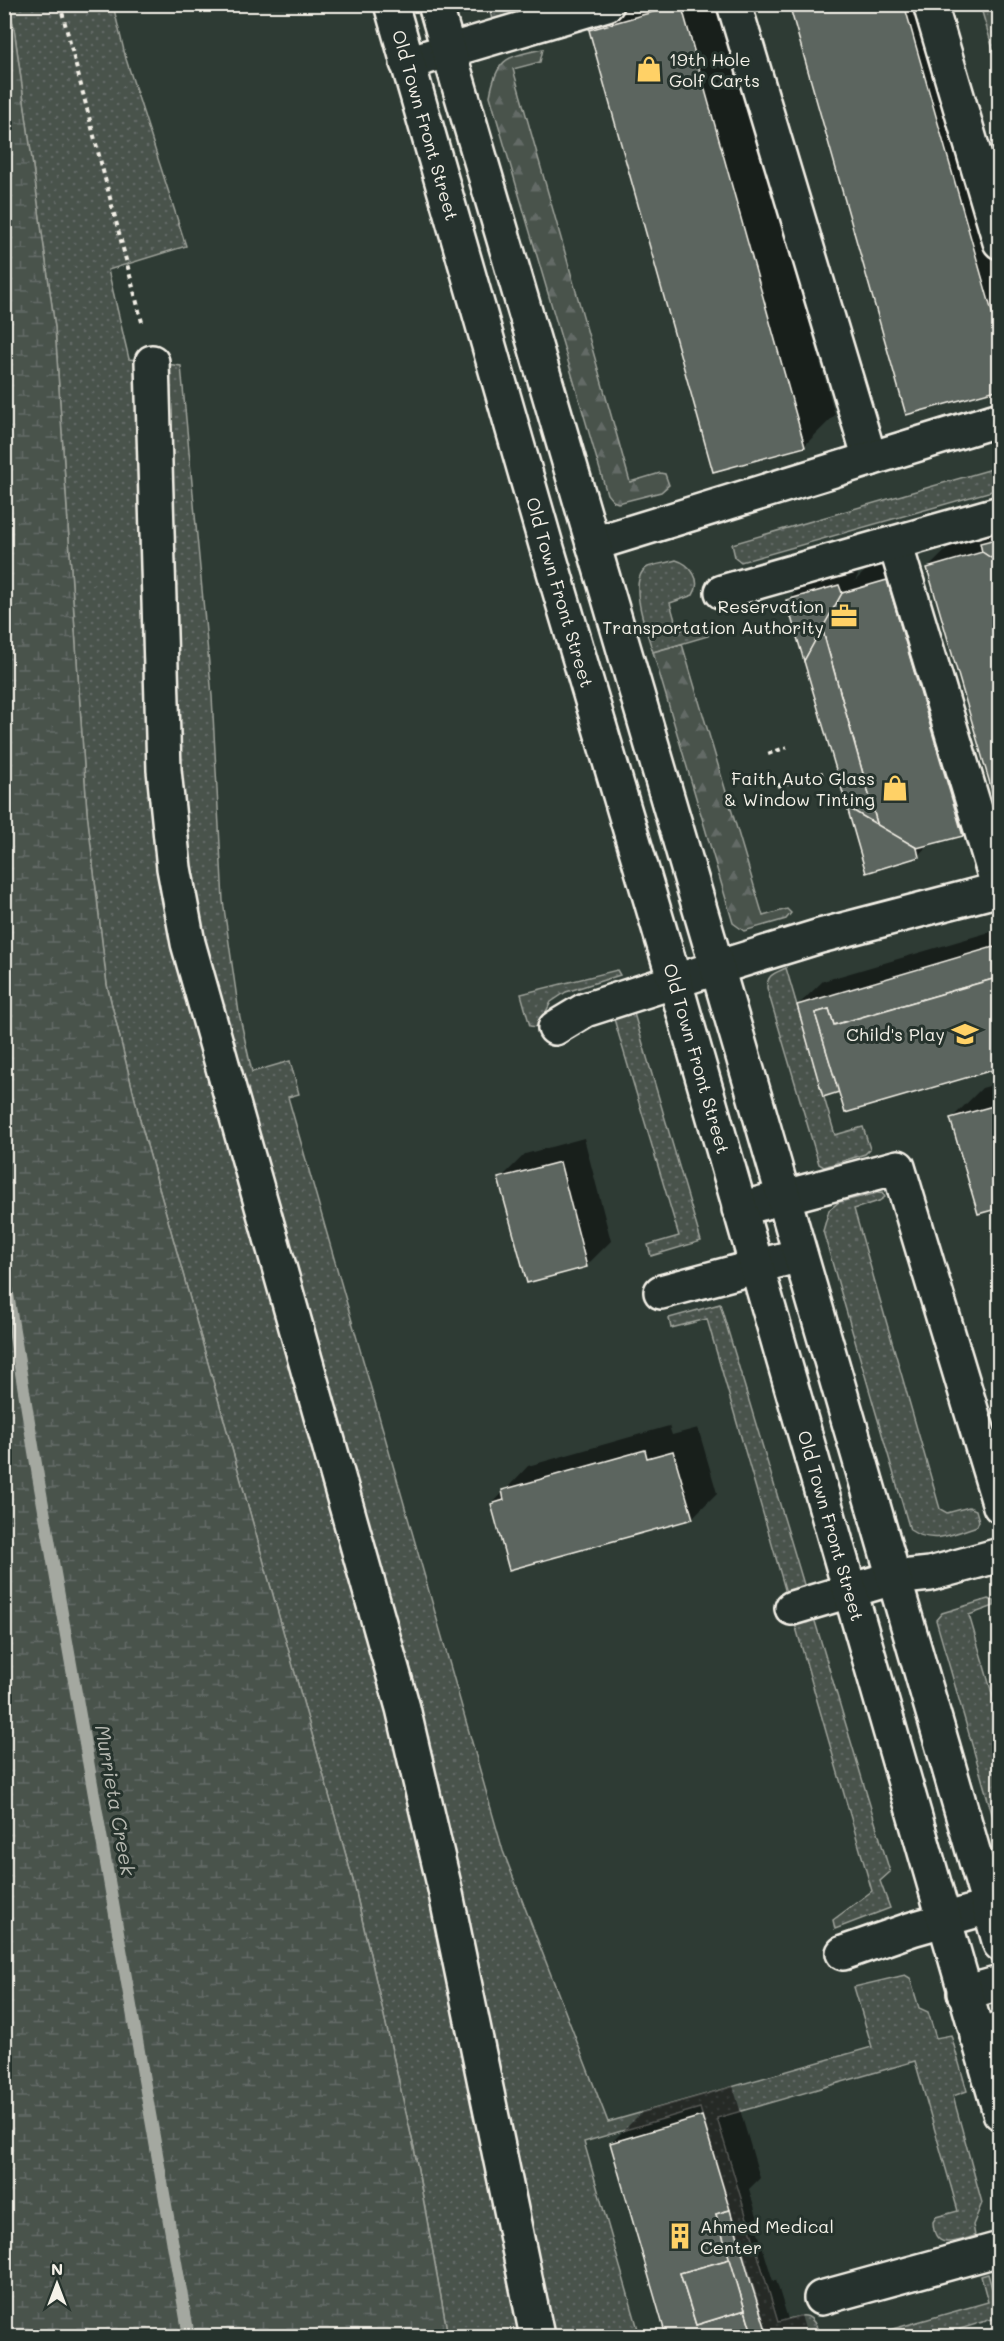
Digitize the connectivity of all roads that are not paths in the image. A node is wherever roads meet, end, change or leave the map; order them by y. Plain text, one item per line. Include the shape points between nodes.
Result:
1 (391, 4) edge
2 (435, 4) edge
3 (607, 4) edge
4 (734, 4) edge
5 (930, 4) edge
6 (449, 51) junction
7 (407, 63) junction
8 (999, 242) edge
9 (152, 362) road end
10 (999, 419) edge
11 (870, 459) junction
12 (999, 513) edge
13 (895, 543) junction
14 (593, 544) junction
15 (722, 592) dead end
16 (999, 889) edge
17 (716, 968) junction
18 (675, 982) junction
19 (555, 1028) dead end
20 (783, 1198) junction
21 (739, 1209) junction
22 (800, 1255) junction
23 (756, 1267) junction
24 (661, 1292) dead end
25 (999, 1506) edge
26 (999, 1555) edge
27 (893, 1578) junction
28 (848, 1592) junction
29 (792, 1608) dead end
30 (989, 1907) junction
31 (943, 1920) junction
32 (999, 1944) edge
33 (843, 1953) dead end
34 (999, 1983) edge
35 (964, 1993) junction
36 (988, 2032) edge
37 (999, 2113) edge
38 (999, 2249) edge
39 (821, 2298) dead end
40 (537, 2337) edge

1 - 7 main road, Old Town Front Street
2 - 6 main road
3 - 6 main road
4 - 11 main road
5 - 8 main road
6 - 7 main road
6 - 14 main road
7 - 18 main road, Old Town Front Street
9 - 40 main road via 164,770 174,868 186,932 403,1708 443,1878
10 - 11 main road
11 - 14 main road
12 - 13 main road
13 - 15 main road
13 - 16 main road
14 - 17 main road
16 - 17 main road
17 - 18 main road
17 - 20 main road
18 - 19 main road via 585,1010
18 - 21 main road, Old Town Front Street
20 - 21 main road
20 - 22 main road
20 - 25 main road via 898,1167
21 - 23 main road, Old Town Front Street
22 - 23 main road
22 - 27 main road
23 - 24 main road
23 - 28 main road, Old Town Front Street
26 - 27 main road via 930,1574
27 - 28 main road
27 - 30 main road
28 - 29 main road
28 - 31 main road, Old Town Front Street
30 - 31 main road
30 - 32 main road
31 - 33 main road
31 - 35 main road, Old Town Front Street
34 - 35 main road
35 - 36 main road, Old Town Front Street
36 - 37 main road, Old Town Front Street
38 - 39 main road

